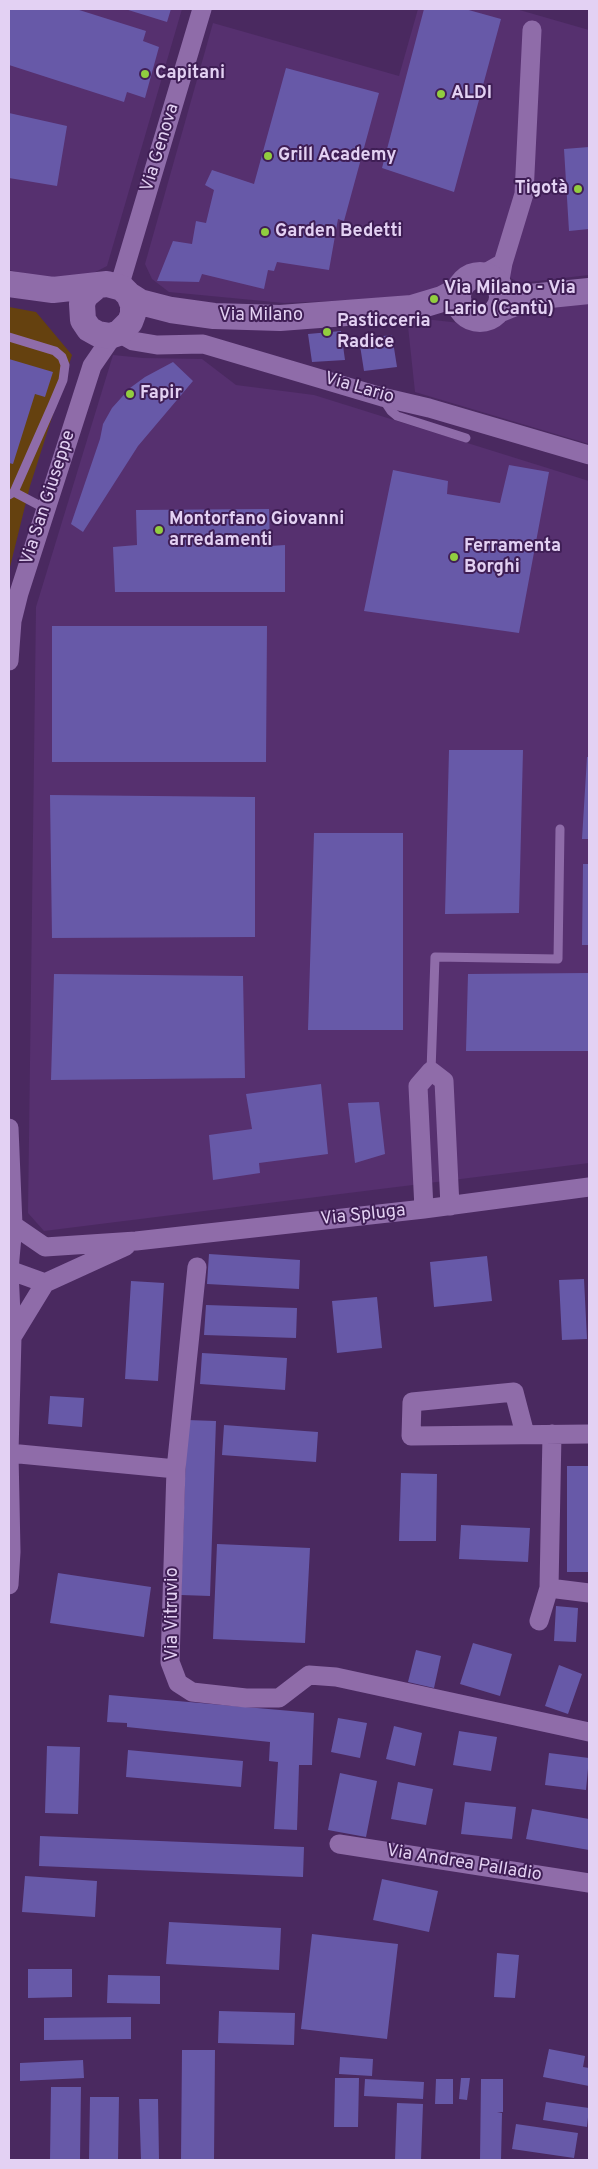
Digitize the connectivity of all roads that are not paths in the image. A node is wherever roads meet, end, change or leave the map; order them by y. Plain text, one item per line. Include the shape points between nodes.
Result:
1 (202, 9) edge
2 (532, 30) dead end
3 (496, 284) junction
4 (16, 286) edge
5 (117, 286) junction
6 (458, 290) junction
7 (589, 291) edge
8 (412, 308) junction
9 (171, 310) junction
10 (468, 316) junction
11 (84, 318) junction
12 (124, 331) junction
13 (9, 337) edge
14 (92, 366) junction
15 (382, 397) junction
16 (466, 438) dead end
17 (589, 455) edge
18 (11, 493) edge
19 (46, 509) junction
20 (10, 630) edge
21 (9, 661) edge
22 (560, 829) dead end
23 (431, 1071) junction
24 (9, 1128) edge
25 (589, 1187) edge
26 (450, 1206) junction
27 (424, 1210) junction
28 (13, 1225) junction
29 (136, 1241) junction
30 (197, 1267) dead end
31 (9, 1270) edge
32 (45, 1283) junction
33 (10, 1337) edge
34 (525, 1434) junction
35 (552, 1434) junction
36 (589, 1434) edge
37 (9, 1453) edge
38 (176, 1470) junction
39 (9, 1585) edge
40 (549, 1588) junction
41 (589, 1593) edge
42 (539, 1621) dead end
43 (589, 1732) edge
44 (339, 1844) dead end
45 (589, 1883) edge

1 - 5 street, Via Genova
2 - 3 street via 524,194
3 - 6 main road via 468,278
3 - 7 main road via 534,293
3 - 10 main road via 487,318
4 - 5 main road, Via Milano via 53,290
4 - 11 main road, Via Milano via 56,298
5 - 9 main road, Via Milano via 140,302
5 - 11 main road via 85,296
5 - 12 main road via 133,305
6 - 8 main road, Via Milano
6 - 10 main road via 459,304
8 - 9 main road, Via Milano via 280,318 214,316
8 - 10 main road, Via Milano
9 - 12 main road, Via Milano
11 - 12 main road via 98,334
11 - 14 street, Via San Giuseppe
12 - 14 street, Via San Giuseppe
12 - 15 street, Via Lario via 132,341 157,345 203,344
13 - 18 lane via 55,351 65,365 63,380
14 - 19 street, Via San Giuseppe
15 - 16 lane via 397,416
15 - 17 street, Via Lario
18 - 19 lane
19 - 20 street, Via San Giuseppe via 18,593
20 - 21 street, Via San Giuseppe
22 - 23 lane via 558,959 434,957
23 - 26 street via 444,1081
23 - 27 street via 418,1086
24 - 28 street
25 - 26 street, Via Spluga
26 - 27 street, Via Spluga
27 - 29 street, Via Spluga
28 - 29 street, Via Spluga via 45,1247
28 - 31 street
29 - 32 street, Via Spluga
30 - 38 street, Via Vitruvio
31 - 32 street
31 - 33 street
32 - 33 street
33 - 37 street
34 - 34 street via 411,1436 412,1402 514,1392
34 - 35 street
35 - 36 street
35 - 40 street
37 - 38 street
37 - 39 street
38 - 43 street, Via Vitruvio via 170,1662 178,1683 192,1692 279,1698 309,1675 336,1677
40 - 41 street
40 - 42 street
44 - 45 street, Via Andrea Palladio

